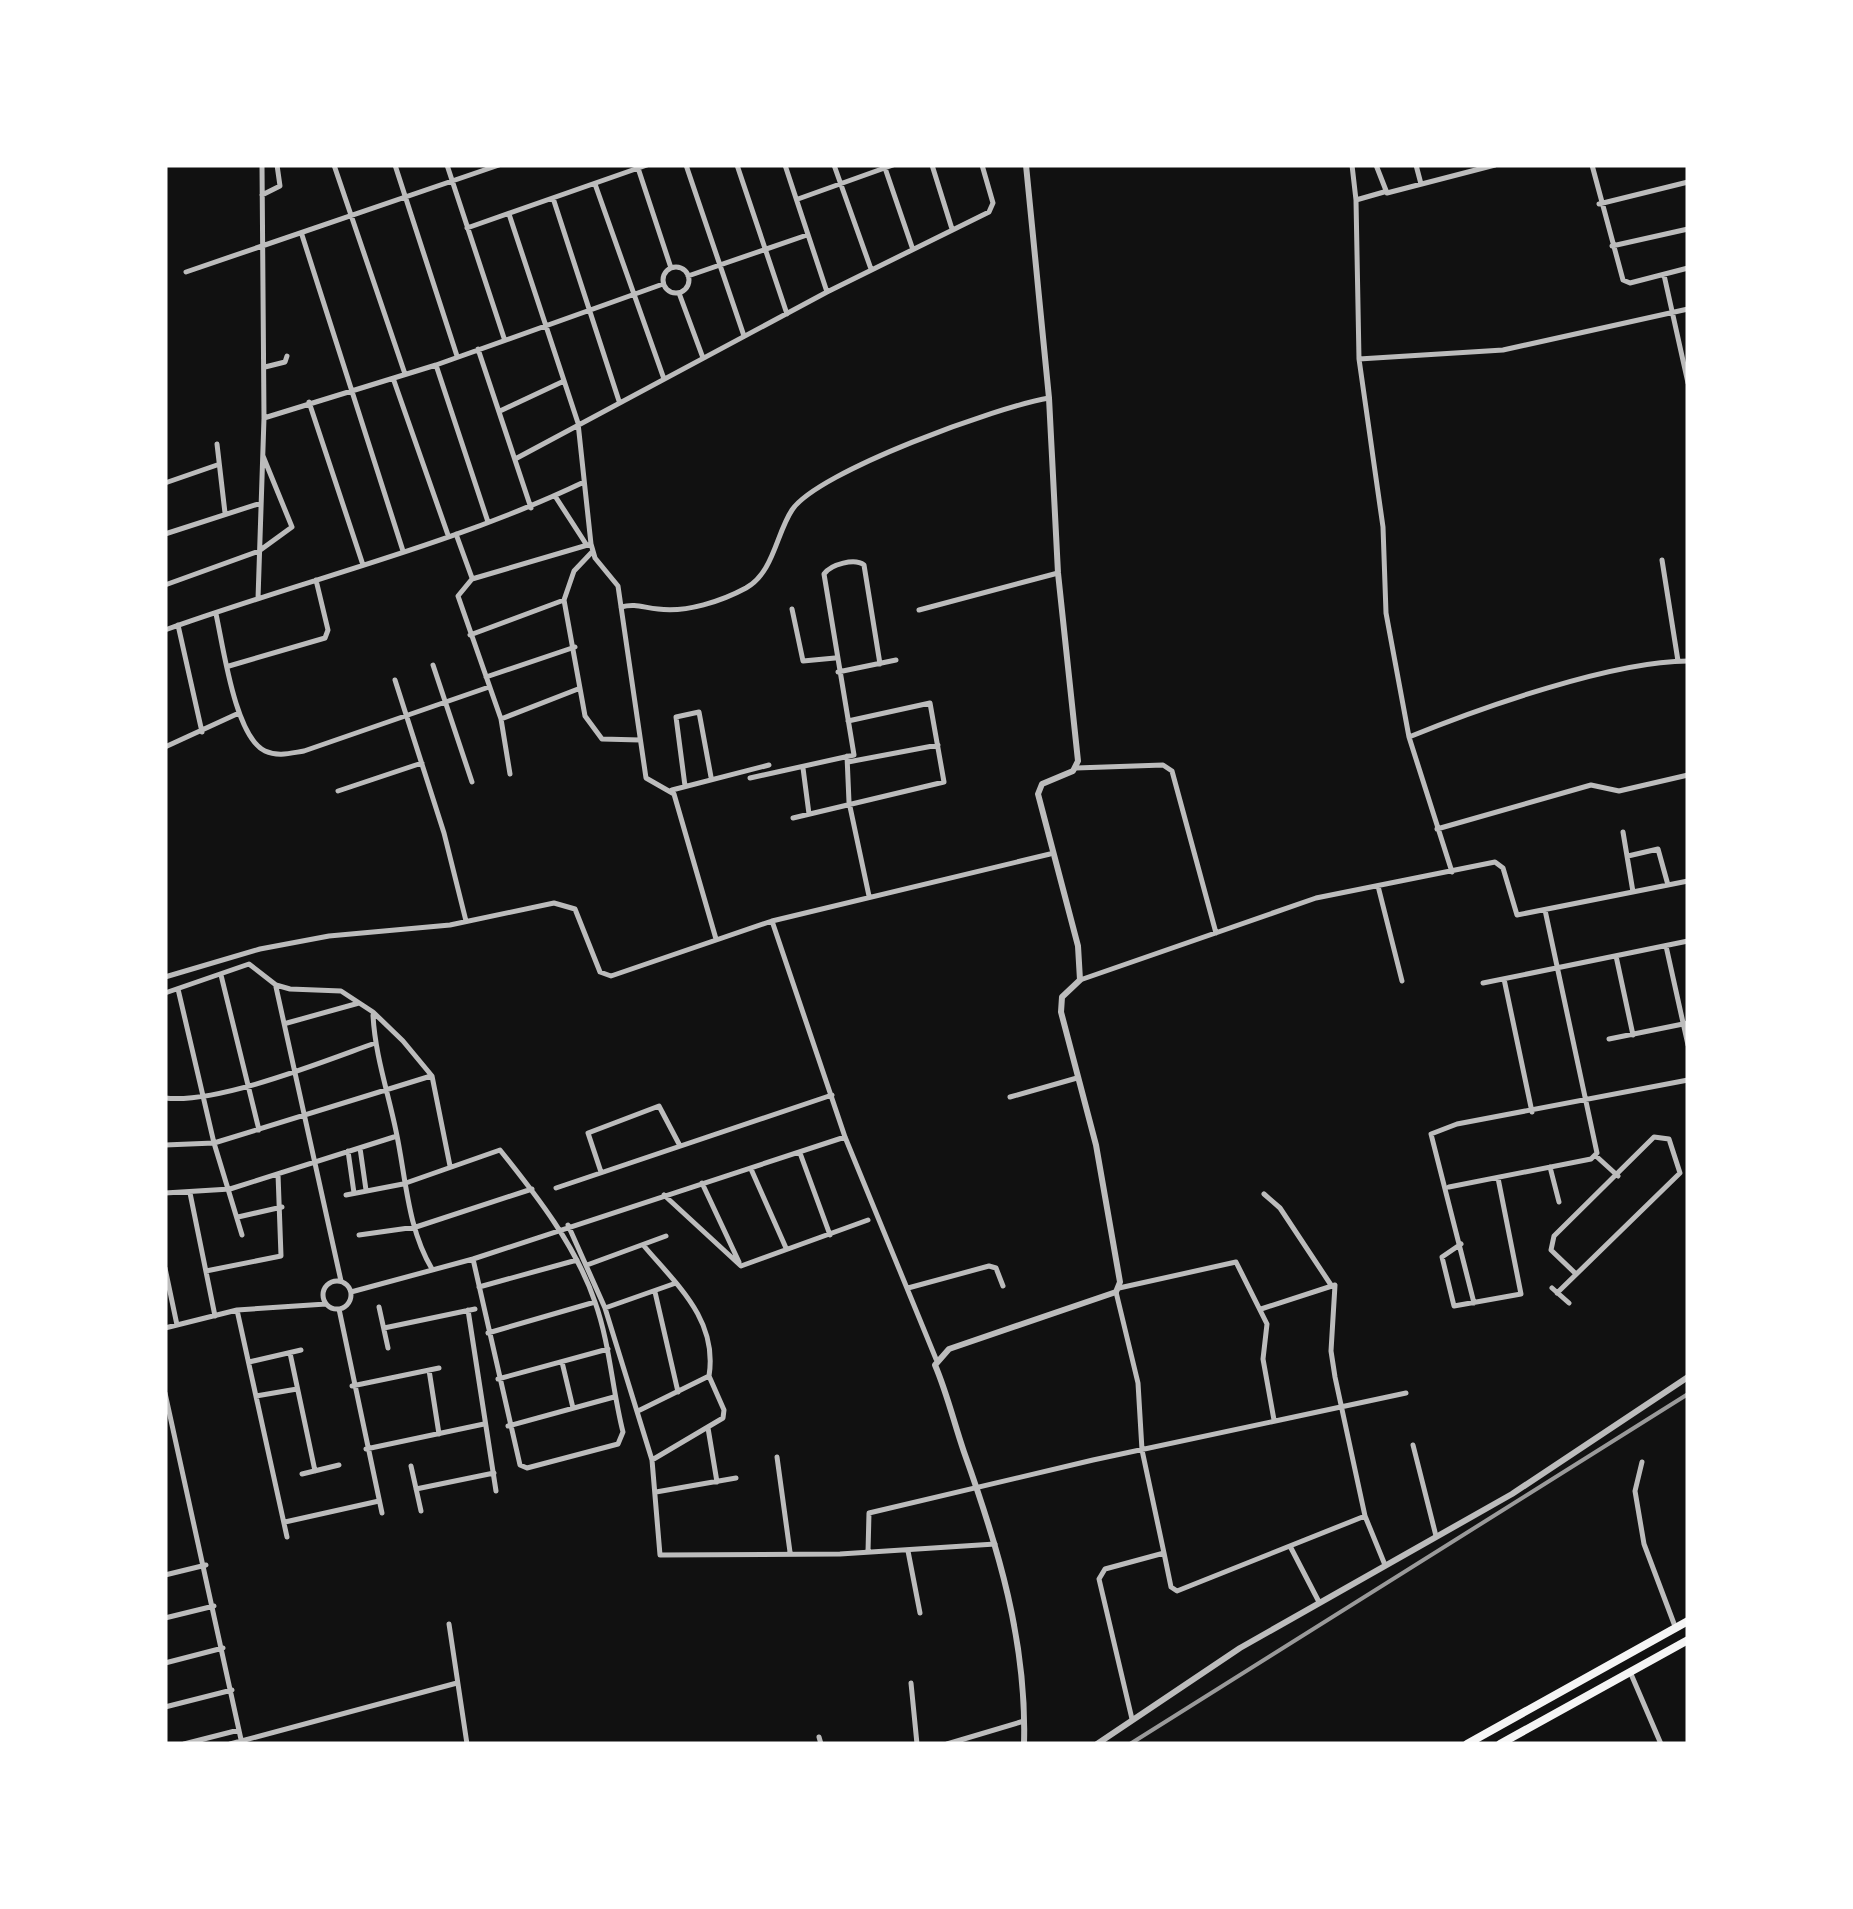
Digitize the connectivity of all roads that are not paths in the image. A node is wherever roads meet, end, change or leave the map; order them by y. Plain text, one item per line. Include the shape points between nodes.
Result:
1 (262, 165) edge
2 (276, 165) edge
3 (334, 165) edge
4 (394, 165) edge
5 (447, 165) edge
6 (499, 165) edge
7 (648, 165) edge
8 (686, 165) edge
9 (737, 165) edge
10 (786, 165) edge
11 (834, 165) edge
12 (893, 165) edge
13 (932, 165) edge
14 (982, 165) edge
15 (1026, 165) edge
16 (1352, 165) edge
17 (1376, 165) edge
18 (1416, 165) edge
19 (1495, 165) edge
20 (1593, 165) edge
21 (885, 166) edge
22 (637, 167) edge
23 (1469, 169) edge
24 (452, 182) junction
25 (1688, 182) edge
26 (595, 184) junction
27 (840, 184) junction
28 (1421, 184) junction
29 (1384, 192) junction
30 (262, 195) junction
31 (406, 198) junction
32 (552, 198) junction
33 (798, 200) junction
34 (1356, 200) junction
35 (1599, 204) junction
36 (509, 214) junction
37 (352, 217) junction
38 (466, 228) junction
39 (1688, 228) edge
40 (952, 229) junction
41 (807, 234) junction
42 (302, 235) junction
43 (1612, 246) junction
44 (262, 248) junction
45 (912, 248) junction
46 (764, 250) junction
47 (720, 266) junction
48 (671, 268) junction
49 (1688, 268) edge
50 (871, 269) junction
51 (186, 272) dead end
52 (1664, 275) junction
53 (688, 276) junction
54 (663, 284) junction
55 (827, 292) junction
56 (679, 293) junction
57 (634, 295) junction
58 (1688, 309) edge
59 (589, 310) junction
60 (1674, 312) junction
61 (787, 314) junction
62 (546, 324) junction
63 (744, 336) junction
64 (504, 338) junction
65 (478, 349) junction
66 (287, 356) dead end
67 (457, 356) junction
68 (703, 358) junction
69 (1360, 359) junction
70 (436, 365) junction
71 (264, 367) junction
72 (404, 374) junction
73 (393, 378) junction
74 (564, 380) junction
75 (664, 380) junction
76 (1688, 383) edge
77 (350, 390) junction
78 (1049, 398) junction
79 (619, 401) junction
80 (309, 402) junction
81 (500, 411) junction
82 (264, 418) junction
83 (578, 423) junction
84 (217, 444) dead end
85 (262, 454) junction
86 (517, 458) junction
87 (217, 465) junction
88 (584, 482) junction
89 (165, 484) edge
90 (555, 496) junction
91 (261, 503) junction
92 (531, 508) junction
93 (225, 513) junction
94 (488, 522) junction
95 (165, 534) edge
96 (452, 534) junction
97 (589, 544) junction
98 (259, 550) junction
99 (404, 552) junction
100 (592, 552) junction
101 (1662, 560) dead end
102 (363, 564) junction
103 (1058, 573) junction
104 (316, 580) junction
105 (472, 580) junction
106 (165, 584) edge
107 (258, 598) junction
108 (564, 600) junction
109 (621, 607) junction
110 (792, 609) dead end
111 (919, 610) dead end
112 (216, 614) junction
113 (178, 625) junction
114 (165, 630) edge
115 (470, 636) junction
116 (574, 648) junction
117 (835, 658) junction
118 (896, 660) dead end
119 (1678, 661) junction
120 (1688, 661) edge
121 (880, 664) junction
122 (433, 665) dead end
123 (228, 666) junction
124 (838, 672) junction
125 (486, 677) junction
126 (394, 680) dead end
127 (489, 687) junction
128 (579, 689) junction
129 (444, 704) junction
130 (239, 713) junction
131 (408, 716) junction
132 (502, 719) junction
133 (848, 721) junction
134 (202, 732) junction
135 (1409, 737) junction
136 (640, 740) junction
137 (938, 745) junction
138 (165, 748) edge
139 (848, 759) junction
140 (422, 763) junction
141 (769, 765) dead end
142 (802, 768) junction
143 (1076, 768) junction
144 (510, 774) dead end
145 (1688, 774) edge
146 (710, 777) junction
147 (750, 778) dead end
148 (472, 782) dead end
149 (685, 786) junction
150 (672, 790) junction
151 (338, 791) dead end
152 (849, 802) junction
153 (809, 814) junction
154 (793, 818) dead end
155 (1437, 828) junction
156 (1623, 832) dead end
157 (1050, 854) junction
158 (1628, 856) junction
159 (1452, 872) junction
160 (1688, 882) edge
161 (1668, 885) junction
162 (1378, 886) junction
163 (1633, 892) junction
164 (870, 897) junction
165 (1545, 910) junction
166 (466, 921) junction
167 (772, 921) junction
168 (1216, 933) junction
169 (716, 939) junction
170 (1688, 941) edge
171 (1666, 946) junction
172 (1616, 956) junction
173 (1557, 968) junction
174 (221, 975) junction
175 (165, 977) edge
176 (1504, 978) junction
177 (1080, 980) junction
178 (1402, 982) dead end
179 (1482, 983) dead end
180 (276, 985) junction
181 (178, 989) junction
182 (165, 993) edge
183 (359, 1003) junction
184 (373, 1012) junction
185 (287, 1023) junction
186 (1685, 1024) edge
187 (1633, 1034) junction
188 (1610, 1039) dead end
189 (374, 1043) junction
190 (1688, 1044) edge
191 (298, 1071) junction
192 (432, 1076) junction
193 (1080, 1077) junction
194 (1688, 1080) edge
195 (249, 1082) junction
196 (386, 1087) junction
197 (832, 1095) junction
198 (204, 1097) junction
199 (1010, 1097) dead end
200 (165, 1098) edge
201 (1586, 1100) junction
202 (1532, 1112) junction
203 (307, 1117) junction
204 (259, 1130) junction
205 (397, 1136) junction
206 (845, 1137) junction
207 (214, 1143) junction
208 (679, 1144) junction
209 (165, 1145) edge
210 (360, 1148) junction
211 (348, 1151) junction
212 (800, 1152) junction
213 (1596, 1156) junction
214 (318, 1161) junction
215 (450, 1166) junction
216 (1550, 1167) junction
217 (751, 1169) junction
218 (601, 1173) junction
219 (278, 1174) junction
220 (1618, 1176) junction
221 (1498, 1177) junction
222 (404, 1184) junction
223 (702, 1184) junction
224 (1447, 1187) junction
225 (230, 1188) junction
226 (556, 1188) dead end
227 (532, 1190) junction
228 (366, 1191) junction
229 (190, 1193) junction
230 (165, 1194) edge
231 (354, 1194) junction
232 (1264, 1194) dead end
233 (346, 1195) dead end
234 (664, 1195) junction
235 (1559, 1202) dead end
236 (282, 1207) junction
237 (238, 1217) junction
238 (868, 1220) dead end
239 (568, 1225) junction
240 (416, 1226) junction
241 (557, 1228) junction
242 (359, 1235) dead end
243 (830, 1235) junction
244 (242, 1236) dead end
245 (666, 1236) dead end
246 (1460, 1244) junction
247 (644, 1246) junction
248 (786, 1249) junction
249 (473, 1259) junction
250 (577, 1260) junction
251 (588, 1265) junction
252 (740, 1266) junction
253 (165, 1268) edge
254 (432, 1269) junction
255 (206, 1271) junction
256 (1576, 1274) junction
257 (341, 1282) junction
258 (676, 1284) junction
259 (1331, 1284) junction
260 (1003, 1286) dead end
261 (479, 1287) junction
262 (908, 1288) junction
263 (1118, 1290) junction
264 (351, 1292) junction
265 (655, 1292) junction
266 (595, 1302) junction
267 (1474, 1303) junction
268 (1569, 1303) dead end
269 (326, 1304) junction
270 (379, 1307) dead end
271 (605, 1308) junction
272 (338, 1309) junction
273 (1261, 1309) junction
274 (238, 1310) junction
275 (216, 1316) junction
276 (177, 1326) junction
277 (165, 1328) edge
278 (384, 1328) junction
279 (488, 1334) junction
280 (388, 1348) dead end
281 (608, 1349) junction
282 (301, 1350) dead end
283 (290, 1353) junction
284 (936, 1359) junction
285 (249, 1362) junction
286 (562, 1362) junction
287 (439, 1368) dead end
288 (428, 1370) junction
289 (709, 1376) junction
290 (1688, 1377) edge
291 (498, 1379) junction
292 (352, 1386) junction
293 (297, 1389) junction
294 (678, 1392) junction
295 (165, 1393) edge
296 (1406, 1393) dead end
297 (256, 1396) junction
298 (614, 1396) junction
299 (1344, 1406) junction
300 (574, 1410) junction
301 (640, 1410) junction
302 (1274, 1420) junction
303 (484, 1424) junction
304 (508, 1426) junction
305 (708, 1428) junction
306 (439, 1434) junction
307 (1413, 1445) dead end
308 (366, 1449) junction
309 (1142, 1450) junction
310 (777, 1457) dead end
311 (652, 1460) junction
312 (1642, 1462) dead end
313 (338, 1466) dead end
314 (410, 1466) dead end
315 (314, 1471) junction
316 (494, 1473) junction
317 (302, 1474) dead end
318 (736, 1478) dead end
319 (717, 1482) junction
320 (978, 1487) junction
321 (416, 1489) junction
322 (496, 1491) dead end
323 (656, 1492) junction
324 (379, 1502) junction
325 (421, 1511) dead end
326 (382, 1513) dead end
327 (1365, 1516) junction
328 (285, 1522) junction
329 (1436, 1536) junction
330 (287, 1538) dead end
331 (996, 1544) junction
332 (1291, 1548) junction
333 (908, 1551) junction
334 (790, 1552) junction
335 (868, 1552) junction
336 (1164, 1553) junction
337 (1385, 1565) junction
338 (206, 1566) junction
339 (165, 1575) edge
340 (1319, 1602) junction
341 (214, 1606) junction
342 (920, 1613) dead end
343 (165, 1618) edge
344 (1688, 1621) edge
345 (449, 1624) dead end
346 (1676, 1629) junction
347 (1688, 1640) edge
348 (223, 1648) junction
349 (165, 1662) edge
350 (1631, 1674) junction
351 (457, 1683) junction
352 (910, 1683) dead end
353 (232, 1690) junction
354 (165, 1706) edge
355 (1132, 1719) junction
356 (1024, 1721) junction
357 (240, 1730) junction
358 (242, 1742) edge
359 (184, 1744) edge
360 (230, 1744) edge
361 (467, 1744) edge
362 (917, 1744) edge
363 (948, 1744) edge
364 (1024, 1744) edge
365 (1098, 1744) edge
366 (1467, 1744) edge
367 (1500, 1744) edge
368 (1662, 1744) edge

1 - 30 street
2 - 30 street via 280,186
3 - 37 street
4 - 31 street
5 - 24 street
6 - 24 street
7 - 22 street
8 - 47 street
9 - 46 street
10 - 33 street
11 - 27 street
12 - 21 street
13 - 40 street
14 - 40 street via 992,208
15 - 78 street
16 - 34 street
17 - 29 street
18 - 28 street
19 - 23 street
20 - 35 street
21 - 27 street
21 - 45 street
22 - 26 street
22 - 48 street
23 - 28 street
24 - 31 street
24 - 38 street
25 - 35 street
26 - 32 street
26 - 57 street
27 - 33 street
27 - 50 street
28 - 29 street
29 - 34 street
30 - 44 street
31 - 37 street
31 - 67 street
32 - 36 street
32 - 59 street
33 - 41 street
34 - 69 street
35 - 43 street
36 - 38 street
36 - 62 street
37 - 42 street
37 - 72 street
38 - 64 street
39 - 43 street
40 - 45 street
41 - 46 street
41 - 55 street
42 - 44 street
42 - 77 street
43 - 52 street via 1626,282
44 - 51 street
44 - 71 street
45 - 50 street
46 - 47 street
46 - 61 street
47 - 53 street
47 - 63 street
48 - 53 street
48 - 54 street
49 - 52 street
50 - 55 street
52 - 60 street
53 - 56 street
54 - 56 street
54 - 57 street
55 - 61 street
56 - 68 street
57 - 59 street
57 - 75 street
58 - 60 street
59 - 62 street
59 - 79 street
60 - 69 street via 1503,350
60 - 76 street
61 - 63 street
62 - 64 street
62 - 74 street
63 - 68 street
64 - 65 street
65 - 67 street
65 - 81 street
66 - 71 street
67 - 70 street
68 - 75 street
69 - 135 street via 1383,527 1386,613
70 - 72 street
70 - 94 street
71 - 82 street
72 - 73 street
73 - 77 street
73 - 96 street
74 - 81 street
74 - 83 street
75 - 79 street
77 - 80 street
77 - 99 street
78 - 103 street
78 - 109 street via 964,422 826,482 792,508 762,572 744,589 700,605
79 - 83 street
80 - 82 street
80 - 102 street
81 - 86 street
82 - 85 street
83 - 86 street
83 - 88 street
84 - 87 street
85 - 91 street
85 - 98 street via 292,526
86 - 92 street
87 - 89 street
87 - 93 street
88 - 90 street
88 - 97 street
90 - 92 street
90 - 97 street
91 - 93 street
91 - 98 street
92 - 94 street
93 - 95 street
94 - 96 street
96 - 99 street
96 - 105 street
97 - 100 street
97 - 105 street
98 - 106 street
98 - 107 street
99 - 102 street
100 - 108 street via 574,571
100 - 109 street via 613,575
101 - 119 street
102 - 104 street
103 - 111 street
103 - 143 street
104 - 107 street
104 - 123 street via 325,638
105 - 115 street via 458,596
107 - 112 street
108 - 115 street
108 - 116 street
109 - 136 street
110 - 117 street via 803,661
112 - 113 street
112 - 123 street
113 - 114 street
113 - 134 street
115 - 125 street
116 - 125 street
116 - 128 street
117 - 121 street via 824,574 861,562
117 - 124 street
118 - 121 street
119 - 120 street
119 - 135 street via 1602,675
121 - 124 street
122 - 129 street
123 - 130 street
124 - 133 street
125 - 127 street
126 - 131 street
127 - 129 street
127 - 132 street
128 - 132 street
128 - 136 street via 588,722 602,739
129 - 131 street
129 - 148 street
130 - 131 street via 255,744 279,755
130 - 134 street
131 - 140 street
132 - 144 street
133 - 137 street via 930,703
133 - 139 street via 854,755
134 - 138 street
135 - 155 street
136 - 150 street via 646,778
137 - 139 street
137 - 152 street via 943,784
139 - 142 street
139 - 152 street
140 - 151 street
140 - 166 street
141 - 146 street
142 - 147 street
142 - 153 street
143 - 157 street via 1038,790
143 - 168 street via 1163,765 1172,771
145 - 155 street via 1619,792 1590,785
146 - 149 street
146 - 149 street via 698,712 682,713 676,717
149 - 150 street
150 - 169 street
152 - 153 street
152 - 164 street
153 - 154 street
155 - 159 street
156 - 158 street
157 - 164 street
157 - 177 street via 1078,946
158 - 161 street via 1658,849
158 - 163 street
159 - 162 street
159 - 165 street via 1499,864 1514,913
160 - 161 street
161 - 163 street
162 - 168 street via 1316,898
162 - 178 street
163 - 165 street
164 - 167 street
165 - 173 street
166 - 169 street via 565,904 575,909 606,976
166 - 175 street via 260,948
167 - 169 street
167 - 197 street
168 - 177 street
170 - 171 street
171 - 172 street
171 - 186 street
172 - 173 street
172 - 187 street
173 - 176 street
173 - 201 street
174 - 180 street via 251,964
174 - 181 street
174 - 195 street
176 - 179 street
176 - 202 street
177 - 193 street via 1060,1003
180 - 183 street via 341,990
180 - 185 street
181 - 182 street
181 - 198 street
183 - 184 street
183 - 185 street
184 - 189 street
184 - 192 street
185 - 191 street
186 - 187 street
186 - 190 street
187 - 188 street
189 - 191 street
189 - 196 street
191 - 195 street
191 - 203 street
192 - 196 street
192 - 215 street
193 - 199 street
193 - 263 street via 1110,1215
194 - 201 street
195 - 198 street
195 - 204 street
196 - 203 street
196 - 205 street
197 - 206 street
197 - 208 street
198 - 200 street
198 - 207 street
201 - 202 street
201 - 213 street
202 - 224 street via 1431,1134
203 - 204 street
203 - 214 street
204 - 207 street
205 - 210 street
205 - 222 street
206 - 212 street
206 - 262 street
207 - 209 street
207 - 225 street
208 - 218 street
208 - 218 street via 662,1106 625,1118 588,1133
210 - 211 street
210 - 228 street
211 - 214 street
211 - 231 street
212 - 217 street
212 - 243 street
213 - 216 street
213 - 220 street
214 - 219 street
214 - 257 street
215 - 222 street
215 - 227 street via 497,1149
216 - 221 street
216 - 235 street
217 - 223 street
217 - 248 street
218 - 226 street
219 - 225 street
219 - 236 street
220 - 256 street via 1549,1245
220 - 256 street via 1660,1135 1669,1138 1681,1167
221 - 224 street
221 - 267 street via 1523,1290
222 - 228 street
222 - 240 street
223 - 234 street
223 - 252 street
224 - 246 street
225 - 229 street
225 - 237 street
227 - 240 street
227 - 241 street
228 - 231 street
229 - 230 street
229 - 255 street
231 - 233 street
232 - 259 street
234 - 239 street
234 - 252 street
236 - 237 street
236 - 255 street via 279,1258
237 - 244 street
238 - 243 street
239 - 241 street
239 - 251 street
240 - 242 street
240 - 254 street
241 - 249 street
241 - 250 street
243 - 248 street
245 - 247 street
246 - 267 street
246 - 267 street via 1444,1253 1444,1274 1454,1306
247 - 251 street
247 - 258 street
248 - 252 street
249 - 254 street
249 - 261 street
250 - 261 street
250 - 266 street
251 - 271 street
253 - 276 street
254 - 264 street
255 - 275 street
256 - 268 street via 1554,1291
257 - 264 street
257 - 269 street via 325,1287
258 - 265 street
258 - 289 street via 708,1334
259 - 273 street
259 - 299 street via 1332,1351
260 - 262 street via 993,1266
261 - 279 street
262 - 284 street
263 - 273 street via 1232,1261
263 - 284 street
263 - 309 street via 1138,1383
264 - 272 street
265 - 271 street
265 - 294 street
266 - 279 street
266 - 281 street
269 - 272 street
269 - 274 street
270 - 278 street
271 - 301 street
272 - 292 street
273 - 302 street
274 - 275 street
274 - 285 street
275 - 276 street
276 - 277 street
278 - 280 street
278 - 303 street via 471,1310
279 - 291 street
281 - 286 street
281 - 298 street
282 - 283 street
283 - 285 street
283 - 293 street
284 - 320 street
285 - 297 street
286 - 291 street
286 - 300 street
287 - 288 street
288 - 292 street
288 - 306 street
289 - 294 street
289 - 305 street via 724,1415
290 - 329 street
291 - 304 street
292 - 308 street
293 - 297 street
293 - 315 street
294 - 301 street
295 - 338 street
296 - 299 street
297 - 328 street
298 - 300 street
298 - 304 street via 618,1444 522,1468
299 - 302 street
299 - 327 street
300 - 304 street
301 - 311 street
302 - 309 street
303 - 306 street
303 - 316 street
305 - 311 street
305 - 319 street
306 - 308 street
307 - 329 street
308 - 324 street
309 - 320 street
309 - 336 street
310 - 334 street
311 - 323 street
312 - 346 street via 1636,1491 1644,1544
313 - 315 street
314 - 321 street
315 - 317 street
316 - 321 street
316 - 322 street
318 - 319 street
319 - 323 street
320 - 331 street
320 - 335 street via 869,1514
321 - 325 street
323 - 334 street via 660,1555
324 - 326 street
324 - 328 street
327 - 332 street
327 - 337 street
328 - 330 street
329 - 337 street
331 - 333 street
331 - 356 street via 1016,1633
332 - 336 street via 1177,1591
332 - 340 street
333 - 335 street
333 - 342 street
334 - 335 street
336 - 355 street via 1105,1570 1099,1578
337 - 340 street
338 - 339 street
338 - 341 street
340 - 355 street
341 - 343 street
341 - 348 street
344 - 346 highway
345 - 351 street
346 - 366 highway
347 - 350 highway
348 - 349 street
348 - 353 street
350 - 367 highway
350 - 368 street
351 - 358 street
351 - 361 street
352 - 362 street
353 - 354 street
353 - 357 street
355 - 365 street
356 - 363 street
356 - 364 street
357 - 358 street
357 - 359 street
358 - 360 street

